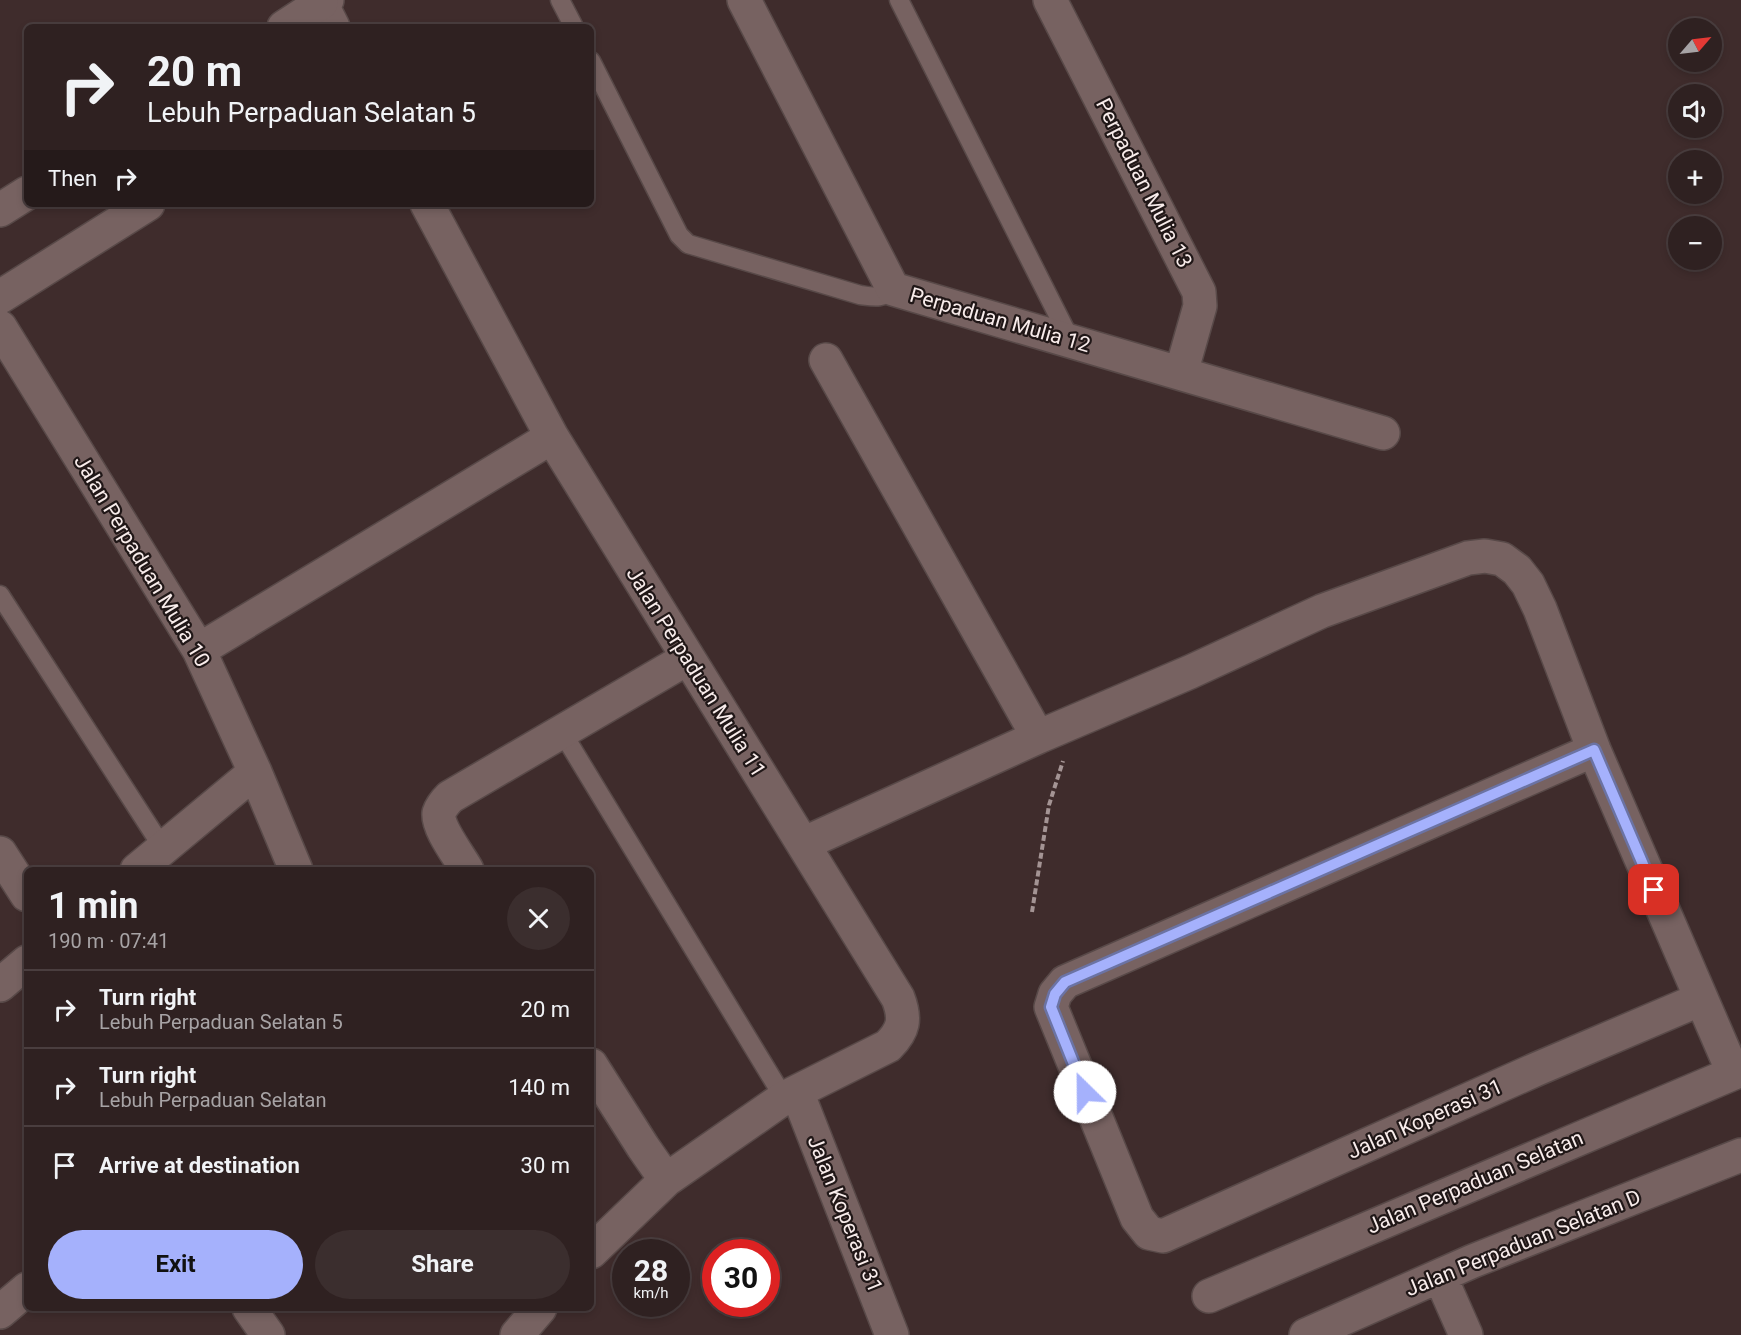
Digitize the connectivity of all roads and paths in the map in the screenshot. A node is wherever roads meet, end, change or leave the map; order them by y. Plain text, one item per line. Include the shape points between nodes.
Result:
1 (560, 0) edge
2 (744, 0) edge
3 (899, 0) edge
4 (1050, 0) edge
5 (327, 10) edge
6 (292, 24) edge
7 (572, 24) edge
8 (594, 67) edge
9 (24, 195) edge
10 (143, 207) edge
11 (429, 207) edge
12 (0, 210) edge
13 (893, 289) junction
14 (0, 297) edge
15 (0, 327) edge
16 (1071, 341) junction
17 (826, 360) dead end
18 (1180, 374) junction
19 (1383, 433) dead end
20 (552, 437) junction
21 (0, 595) edge
22 (199, 650) junction
23 (688, 658) junction
24 (1076, 720) junction
25 (562, 732) junction
26 (1038, 737) junction
27 (1594, 750) junction
28 (255, 772) junction
29 (803, 844) junction
30 (163, 848) junction
31 (0, 853) edge
32 (141, 867) edge
33 (295, 867) edge
34 (465, 867) edge
35 (24, 890) edge
36 (1032, 912) dead end
37 (24, 965) edge
38 (0, 985) edge
39 (1701, 999) junction
40 (594, 1070) edge
41 (1737, 1071) edge
42 (791, 1095) junction
43 (1741, 1155) edge
44 (666, 1180) junction
45 (594, 1249) edge
46 (1440, 1276) junction
47 (24, 1292) edge
48 (1209, 1296) dead end
49 (251, 1311) edge
50 (537, 1311) edge
51 (0, 1312) edge
52 (268, 1335) edge
53 (517, 1335) edge
54 (892, 1335) edge
55 (1306, 1335) edge
56 (1466, 1335) edge

1 - 7 lane
2 - 13 street, Perpaduan Mulia 12
3 - 16 lane
4 - 18 street, Perpaduan Mulia 13 via 1199,292 1200,306
5 - 6 street
8 - 13 lane via 679,235 688,244 860,295 885,296
9 - 12 street
10 - 14 street
11 - 20 street, Jalan Perpaduan Mulia 11
13 - 16 street, Perpaduan Mulia 12
15 - 22 street, Jalan Perpaduan Mulia 10
16 - 18 street, Perpaduan Mulia 12
17 - 26 street
18 - 19 street, Perpaduan Mulia 12
20 - 22 street
20 - 23 street, Jalan Perpaduan Mulia 11
21 - 30 lane
22 - 28 street, Jalan Perpaduan Mulia 10
23 - 25 street
23 - 29 street, Jalan Perpaduan Mulia 11
24 - 26 street
24 - 27 street via 1322,611 1444,565 1485,556 1502,559 1528,584
24 - 36 path via 1049,805
25 - 34 street via 444,804 439,820
25 - 42 lane
26 - 29 street
27 - 39 street
27 - 39 street, Jalan Koperasi 31 via 1065,982 1051,1007 1137,1218 1149,1233 1163,1236
28 - 30 street
28 - 33 street, Jalan Perpaduan Mulia 10
29 - 42 street, Jalan Perpaduan Mulia 11 via 898,998 903,1024 888,1046
30 - 32 street
31 - 35 street
37 - 38 street
39 - 41 street
40 - 44 street
41 - 48 street, Jalan Perpaduan Selatan
42 - 44 street, Jalan Perpaduan Mulia 11
42 - 54 street, Jalan Koperasi 31
43 - 46 street, Jalan Perpaduan Selatan D
44 - 45 street, Jalan Perpaduan Mulia 11
46 - 55 street, Jalan Perpaduan Selatan D
46 - 56 street
47 - 51 street
49 - 52 street
50 - 53 street

